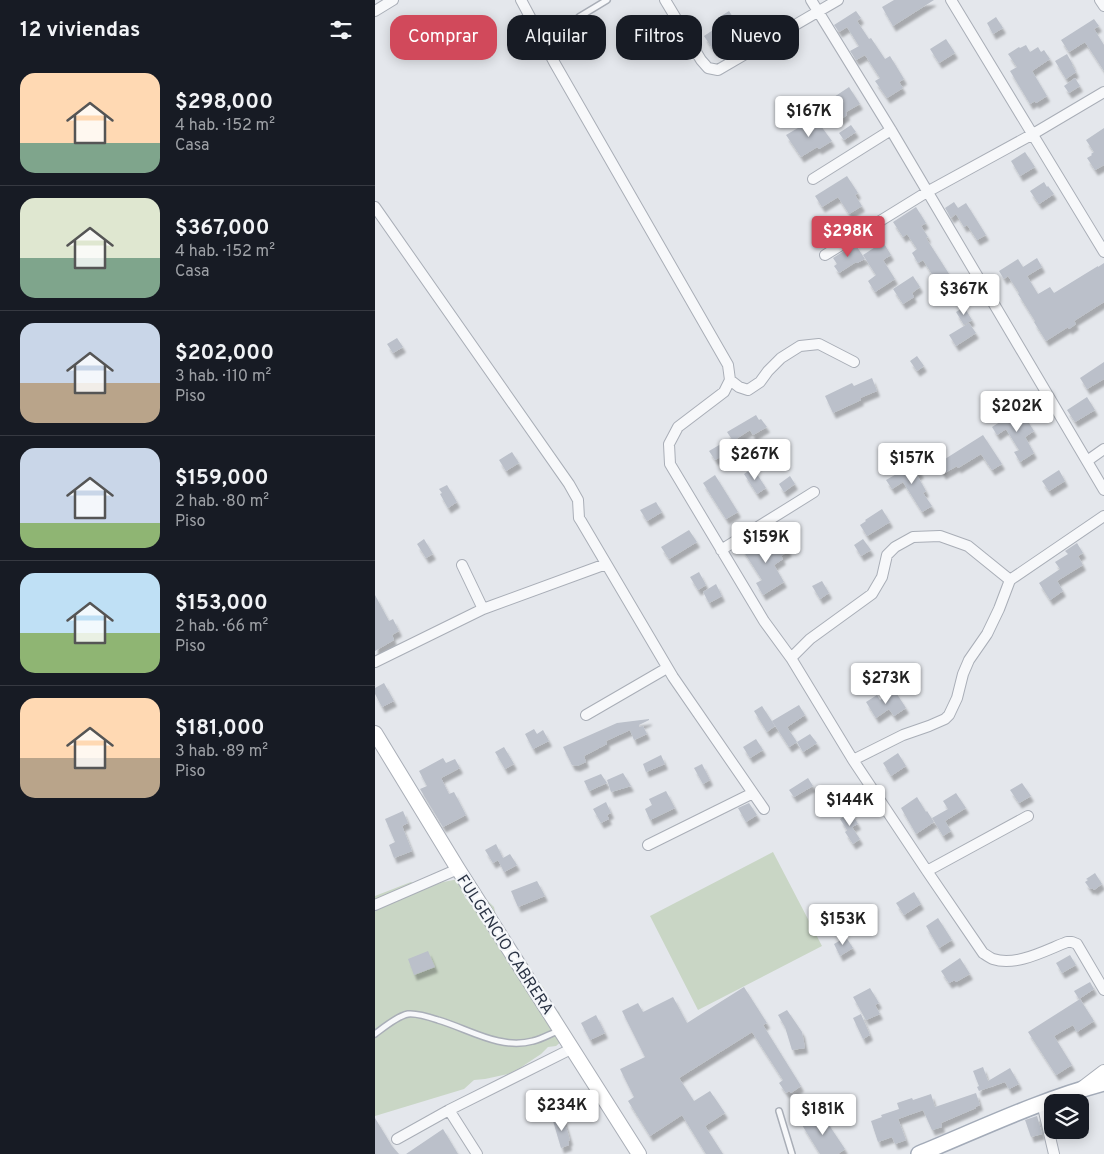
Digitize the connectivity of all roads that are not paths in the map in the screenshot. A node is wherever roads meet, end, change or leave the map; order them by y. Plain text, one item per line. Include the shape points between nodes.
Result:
1 (393, 0) edge
2 (521, 0) edge
3 (607, 0) edge
4 (665, 0) edge
5 (811, 0) edge
6 (838, 0) edge
7 (951, 0) edge
8 (1101, 0) edge
9 (1104, 6) edge
10 (375, 11) edge
11 (818, 12) junction
12 (582, 15) edge
13 (1104, 92) edge
14 (891, 130) junction
15 (1033, 134) junction
16 (813, 179) dead end
17 (927, 192) junction
18 (375, 206) edge
19 (1104, 252) edge
20 (825, 255) dead end
21 (854, 362) dead end
22 (730, 380) junction
23 (1104, 450) edge
24 (1087, 461) junction
25 (1104, 490) edge
26 (814, 492) dead end
27 (1104, 516) edge
28 (721, 550) junction
29 (606, 564) junction
30 (462, 565) dead end
31 (1010, 580) junction
32 (483, 609) junction
33 (791, 658) junction
34 (375, 662) edge
35 (667, 668) junction
36 (586, 715) dead end
37 (375, 733) edge
38 (853, 760) junction
39 (753, 793) junction
40 (764, 809) dead end
41 (1028, 816) dead end
42 (648, 845) dead end
43 (458, 869) junction
44 (927, 871) junction
45 (375, 905) edge
46 (1104, 990) edge
47 (561, 1030) junction
48 (375, 1034) edge
49 (573, 1048) junction
50 (1104, 1072) edge
51 (1104, 1083) edge
52 (1083, 1089) junction
53 (1042, 1103) junction
54 (449, 1110) junction
55 (779, 1111) dead end
56 (397, 1139) dead end
57 (477, 1154) edge
58 (639, 1154) edge
59 (792, 1154) edge
60 (919, 1154) edge
61 (1054, 1154) edge

1 - 10 street
2 - 22 street via 728,365
3 - 12 lane
4 - 11 street via 701,60 708,68 718,70
5 - 11 street
6 - 11 street
7 - 15 street
8 - 9 street
11 - 14 street
13 - 15 street
14 - 16 street
14 - 17 street
15 - 17 street
15 - 19 street
17 - 20 street
17 - 24 street
18 - 29 street via 569,484 578,500 579,518
21 - 22 street via 819,344 800,346 781,358 760,382 748,390
22 - 28 street via 724,392 677,427 669,444 670,464
23 - 24 street
24 - 25 street
26 - 28 street
27 - 31 street
28 - 33 street
29 - 32 street
29 - 35 street
30 - 32 street
31 - 33 street via 969,546 940,536 913,537 887,555 882,577 872,594 810,639
31 - 38 street via 987,634 969,660 949,715
32 - 34 street
33 - 38 street
35 - 36 street
35 - 39 street
37 - 43 main road, FULGENCIO CABRERA
38 - 44 street
39 - 40 street
39 - 42 street
41 - 44 street
43 - 45 street
43 - 47 main road, FULGENCIO CABRERA
44 - 46 street via 983,953 992,959 1018,960 1072,942 1077,944
47 - 48 lane via 534,1041 515,1043 496,1041 452,1024 407,1014
47 - 49 main road, FULGENCIO CABRERA
49 - 54 street
49 - 58 main road, FULGENCIO CABRERA
50 - 52 main road
51 - 52 main road
52 - 53 main road
53 - 60 main road
53 - 61 street
54 - 56 street
54 - 57 street
55 - 59 lane

